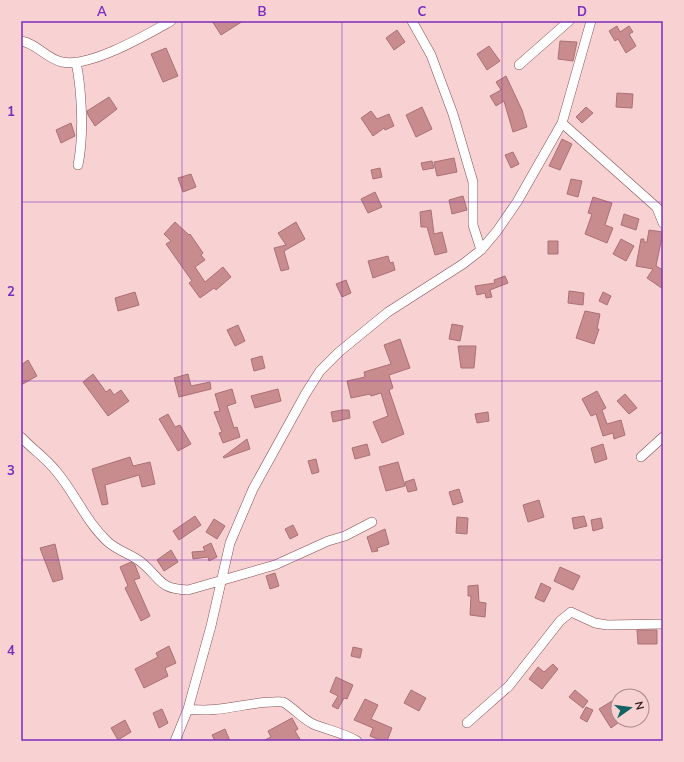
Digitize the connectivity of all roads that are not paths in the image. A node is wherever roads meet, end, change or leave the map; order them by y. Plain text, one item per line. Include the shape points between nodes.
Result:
1 (171, 21) edge
2 (412, 21) edge
3 (569, 21) edge
4 (591, 21) edge
5 (21, 41) edge
6 (76, 62) junction
7 (519, 65) dead end
8 (562, 123) junction
9 (78, 165) dead end
10 (660, 211) edge
11 (663, 223) edge
12 (481, 250) junction
13 (21, 437) edge
14 (663, 437) edge
15 (641, 457) dead end
16 (372, 522) dead end
17 (219, 581) junction
18 (663, 624) edge
19 (188, 709) junction
20 (467, 723) dead end
21 (175, 741) edge
22 (357, 741) edge

1 - 6 street via 125,46
2 - 12 street via 430,55 453,114 473,182 473,225
3 - 7 street
4 - 8 street
5 - 6 street via 50,58
6 - 9 street via 80,86 81,151
8 - 10 street
8 - 12 street via 517,202
10 - 11 street
12 - 17 street via 388,312 320,371 242,512
13 - 17 street via 29,447 51,464 107,542 117,550 137,559 166,587 188,590
14 - 15 street
16 - 17 street via 275,565
17 - 19 street
18 - 20 street via 607,625 595,623 571,612 560,621 509,686
19 - 21 street
19 - 22 street via 205,712 242,705 283,702 299,716 314,724

